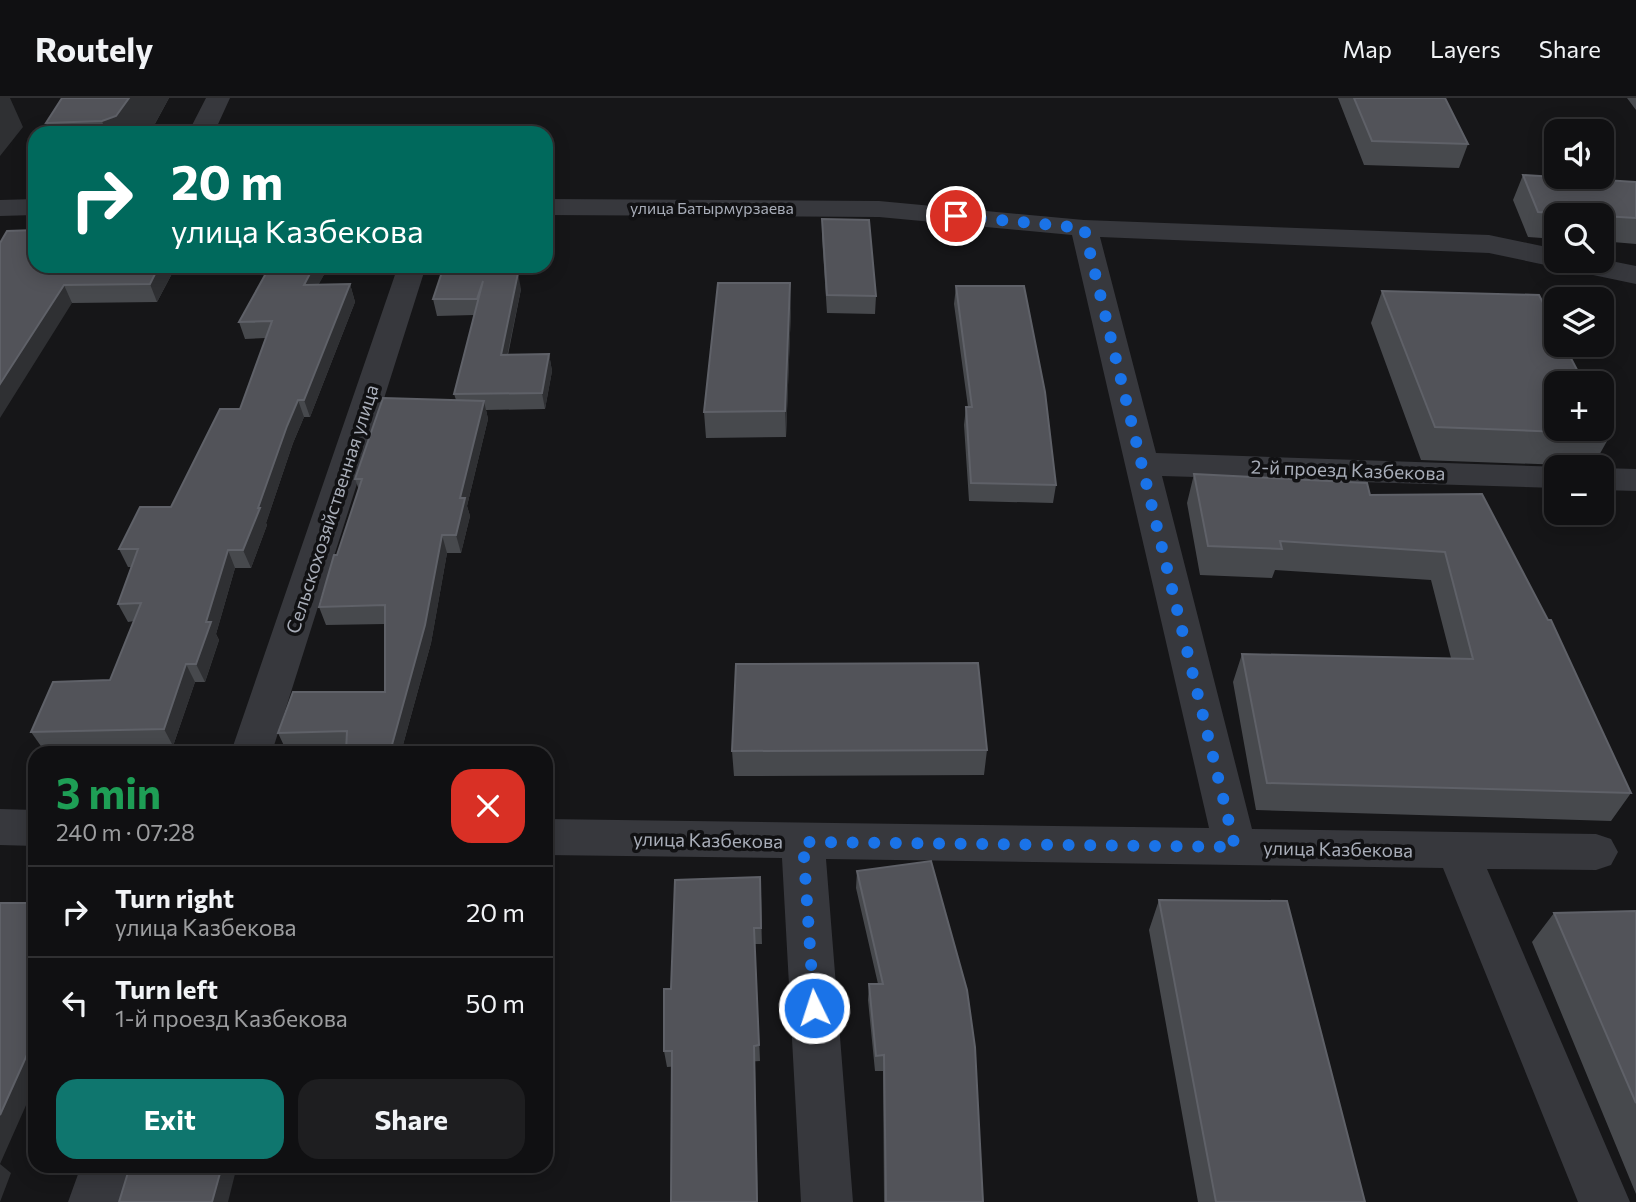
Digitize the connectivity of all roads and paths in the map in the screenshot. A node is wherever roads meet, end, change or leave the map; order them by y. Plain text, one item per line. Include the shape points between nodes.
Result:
1 (218, 98) edge
2 (204, 126) edge
3 (553, 207) edge
4 (1084, 228) junction
5 (1544, 255) edge
6 (1614, 271) edge
7 (410, 273) edge
8 (1636, 275) edge
9 (1141, 464) junction
10 (1544, 477) edge
11 (1614, 479) edge
12 (1636, 480) edge
13 (253, 746) edge
14 (0, 827) edge
15 (28, 828) edge
16 (553, 838) edge
17 (803, 842) junction
18 (1235, 847) junction
19 (1457, 850) junction
20 (1596, 852) dead end
21 (104, 1173) edge
22 (94, 1202) edge
23 (827, 1202) edge
24 (1604, 1202) edge

1 - 2 street
3 - 4 street, улица Батырмурзаева via 879,209
4 - 5 street, улица Батырмурзаева via 1489,244
4 - 9 street
6 - 8 street
7 - 13 street, Сельскохозяйственная улица
9 - 10 street, 2-й проезд Казбекова
9 - 18 street
11 - 12 street
14 - 15 street
16 - 17 street, улица Казбекова
17 - 18 street, улица Казбекова
17 - 23 street
18 - 19 street, улица Казбекова
19 - 20 street, улица Казбекова
19 - 24 street
21 - 22 street

